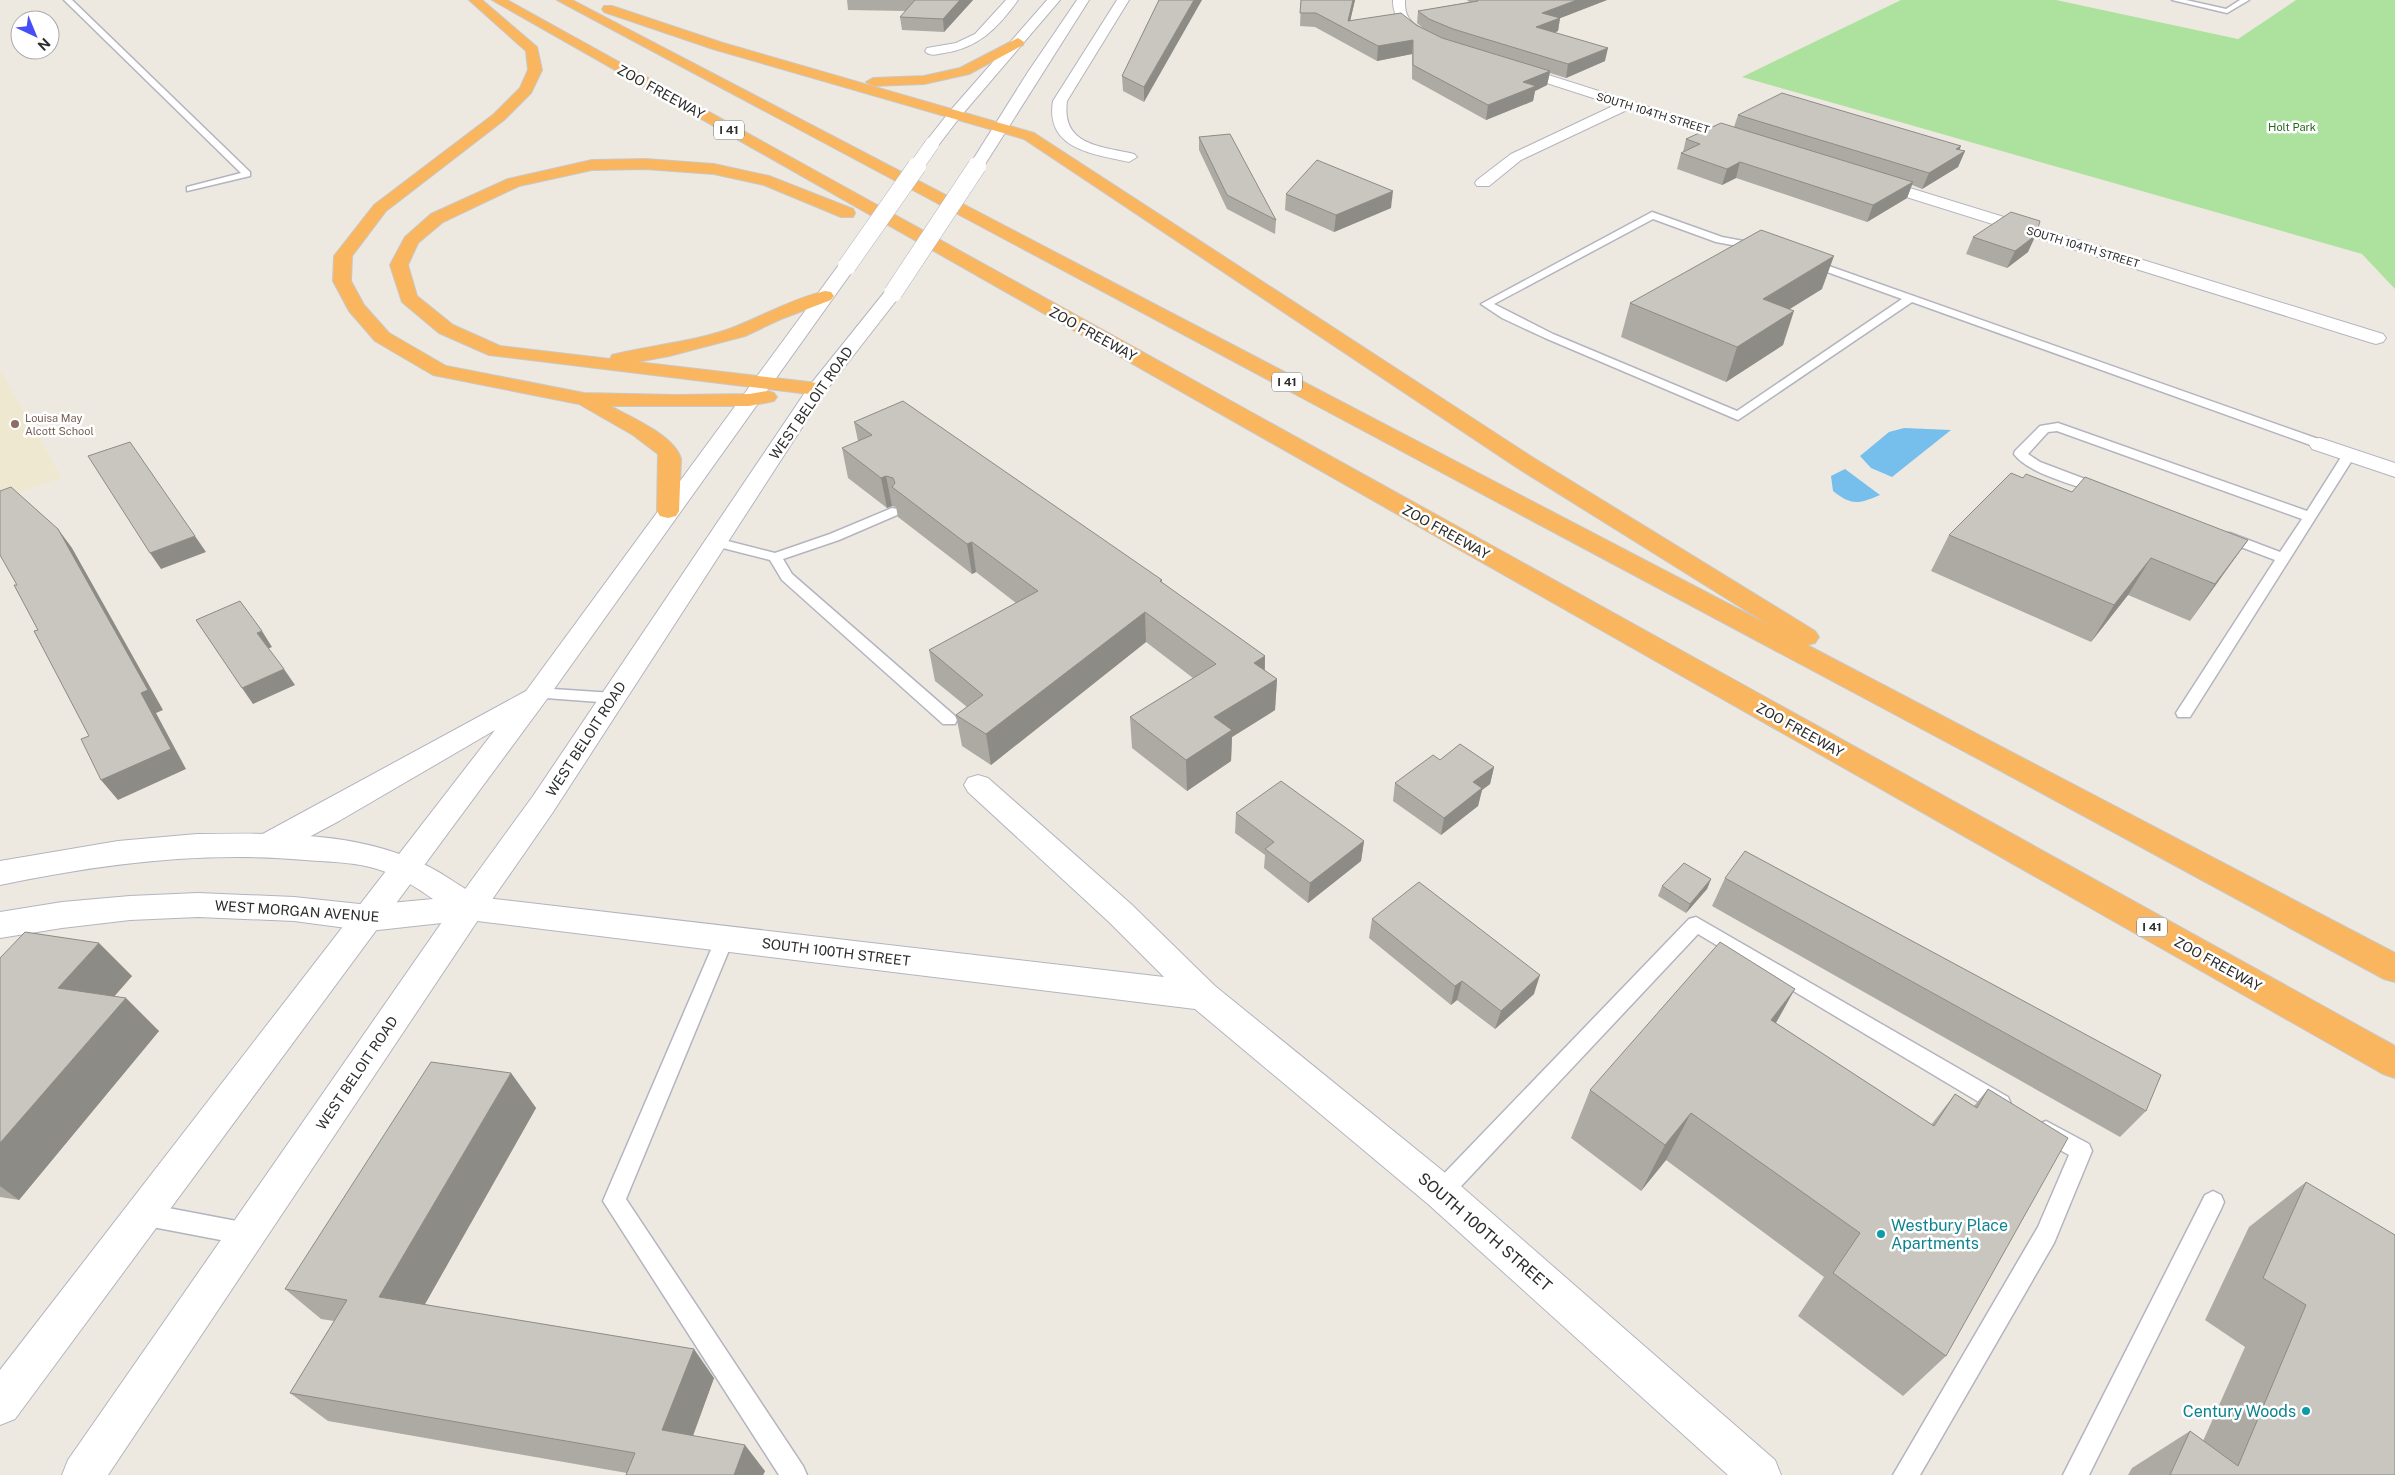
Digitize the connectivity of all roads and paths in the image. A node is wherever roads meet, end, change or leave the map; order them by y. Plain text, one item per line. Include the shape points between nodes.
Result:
1 (68, 0) edge
2 (475, 0) edge
3 (498, 0) edge
4 (563, 0) edge
5 (583, 0) edge
6 (1012, 0) edge
7 (1054, 0) edge
8 (1083, 0) edge
9 (1123, 0) edge
10 (1399, 0) edge
11 (2176, 0) edge
12 (2245, 0) edge
13 (1018, 42) junction
14 (1438, 44) edge
15 (932, 51) dead end
16 (1496, 62) edge
17 (831, 79) junction
18 (1627, 105) junction
19 (955, 114) junction
20 (1001, 127) junction
21 (1760, 146) edge
22 (1130, 157) dead end
23 (1855, 176) edge
24 (1483, 183) dead end
25 (190, 189) dead end
26 (1772, 249) edge
27 (959, 259) junction
28 (1800, 259) edge
29 (825, 296) junction
30 (1911, 298) junction
31 (2376, 338) dead end
32 (591, 364) junction
33 (762, 382) junction
34 (817, 389) junction
35 (584, 399) junction
36 (749, 400) junction
37 (2320, 444) joint
38 (2350, 454) junction
39 (2395, 470) edge
40 (2118, 496) edge
41 (668, 511) junction
42 (892, 512) edge
43 (2310, 517) junction
44 (2210, 531) edge
45 (716, 542) junction
46 (775, 557) junction
47 (2283, 558) junction
48 (538, 693) junction
49 (613, 698) junction
50 (2184, 713) dead end
51 (949, 720) dead end
52 (2011, 764) junction
53 (978, 785) dead end
54 (270, 844) junction
55 (405, 867) junction
56 (0, 873) edge
57 (469, 908) junction
58 (369, 918) junction
59 (0, 925) edge
60 (725, 938) junction
61 (2395, 969) edge
62 (1203, 996) junction
63 (2395, 1063) edge
64 (1441, 1192) junction
65 (2213, 1202) dead end
66 (142, 1214) junction
67 (247, 1234) junction
68 (0, 1404) edge
69 (83, 1475) edge
70 (794, 1475) edge
71 (1760, 1475) edge
72 (1906, 1475) edge
73 (2076, 1475) edge

1 - 25 lane via 247,174
2 - 35 highway via 532,50 535,70 526,90 499,117 380,208 343,256 342,281 356,307 382,337 440,371
3 - 27 highway, ZOO FREEWAY / I 41
4 - 52 highway, I 41
5 - 17 highway via 718,46
6 - 15 main road via 977,40
7 - 13 main road
8 - 20 main road, WEST BELOIT ROAD
9 - 22 main road via 1060,101 1056,113 1063,131 1076,142
10 - 14 main road via 1400,15 1406,24
11 - 12 lane via 2227,11
13 - 17 highway via 964,71 943,77 898,82
13 - 19 main road
16 - 18 main road, SOUTH 104TH STREET
17 - 19 highway
18 - 21 main road, SOUTH 104TH STREET
18 - 24 main road via 1516,157
19 - 20 highway
19 - 29 main road, bridge
20 - 34 main road, WEST BELOIT ROAD, bridge via 893,293
20 - 52 highway via 1029,136 1524,462
23 - 31 main road, SOUTH 104TH STREET
26 - 30 lane via 1720,240 1652,215 1486,304 1549,336 1738,416
27 - 32 highway via 769,181 714,169 645,164 592,165 514,182 437,218 411,241 399,265 408,298 446,329 496,351
27 - 63 highway, ZOO FREEWAY / I 41
28 - 30 lane
29 - 32 highway via 738,332 669,350
29 - 33 main road
30 - 37 lane
32 - 33 highway
33 - 34 highway
33 - 36 main road
34 - 36 highway
34 - 45 main road, WEST BELOIT ROAD
35 - 36 highway
35 - 41 highway via 668,451
36 - 41 main road
37 - 38 main road
38 - 39 main road
38 - 43 lane
40 - 43 lane via 2035,465 2020,454 2044,430 2058,427
41 - 48 main road
42 - 46 lane via 814,546
43 - 47 lane
44 - 47 lane
45 - 46 lane
45 - 49 main road, WEST BELOIT ROAD
46 - 51 lane via 787,577
47 - 50 lane
48 - 49 lane
48 - 54 main road
48 - 55 main road
49 - 57 main road, WEST BELOIT ROAD
52 - 61 highway, I 41
53 - 62 main road, SOUTH 100TH STREET via 1120,913
54 - 55 main road via 362,854
54 - 56 main road via 141,848 60,859
55 - 57 main road
55 - 58 main road
57 - 58 main road, WEST MORGAN AVENUE
57 - 60 main road, SOUTH 100TH STREET
57 - 67 main road, WEST BELOIT ROAD
58 - 59 main road, WEST MORGAN AVENUE via 294,909 198,905 130,908
58 - 66 main road
60 - 62 main road, SOUTH 100TH STREET
60 - 70 lane via 614,1201
62 - 64 main road, SOUTH 100TH STREET
64 - 71 main road, SOUTH 100TH STREET
64 - 72 lane via 1696,924 2081,1151 2046,1234
65 - 73 lane
66 - 67 lane
66 - 68 main road
67 - 69 main road, WEST BELOIT ROAD

